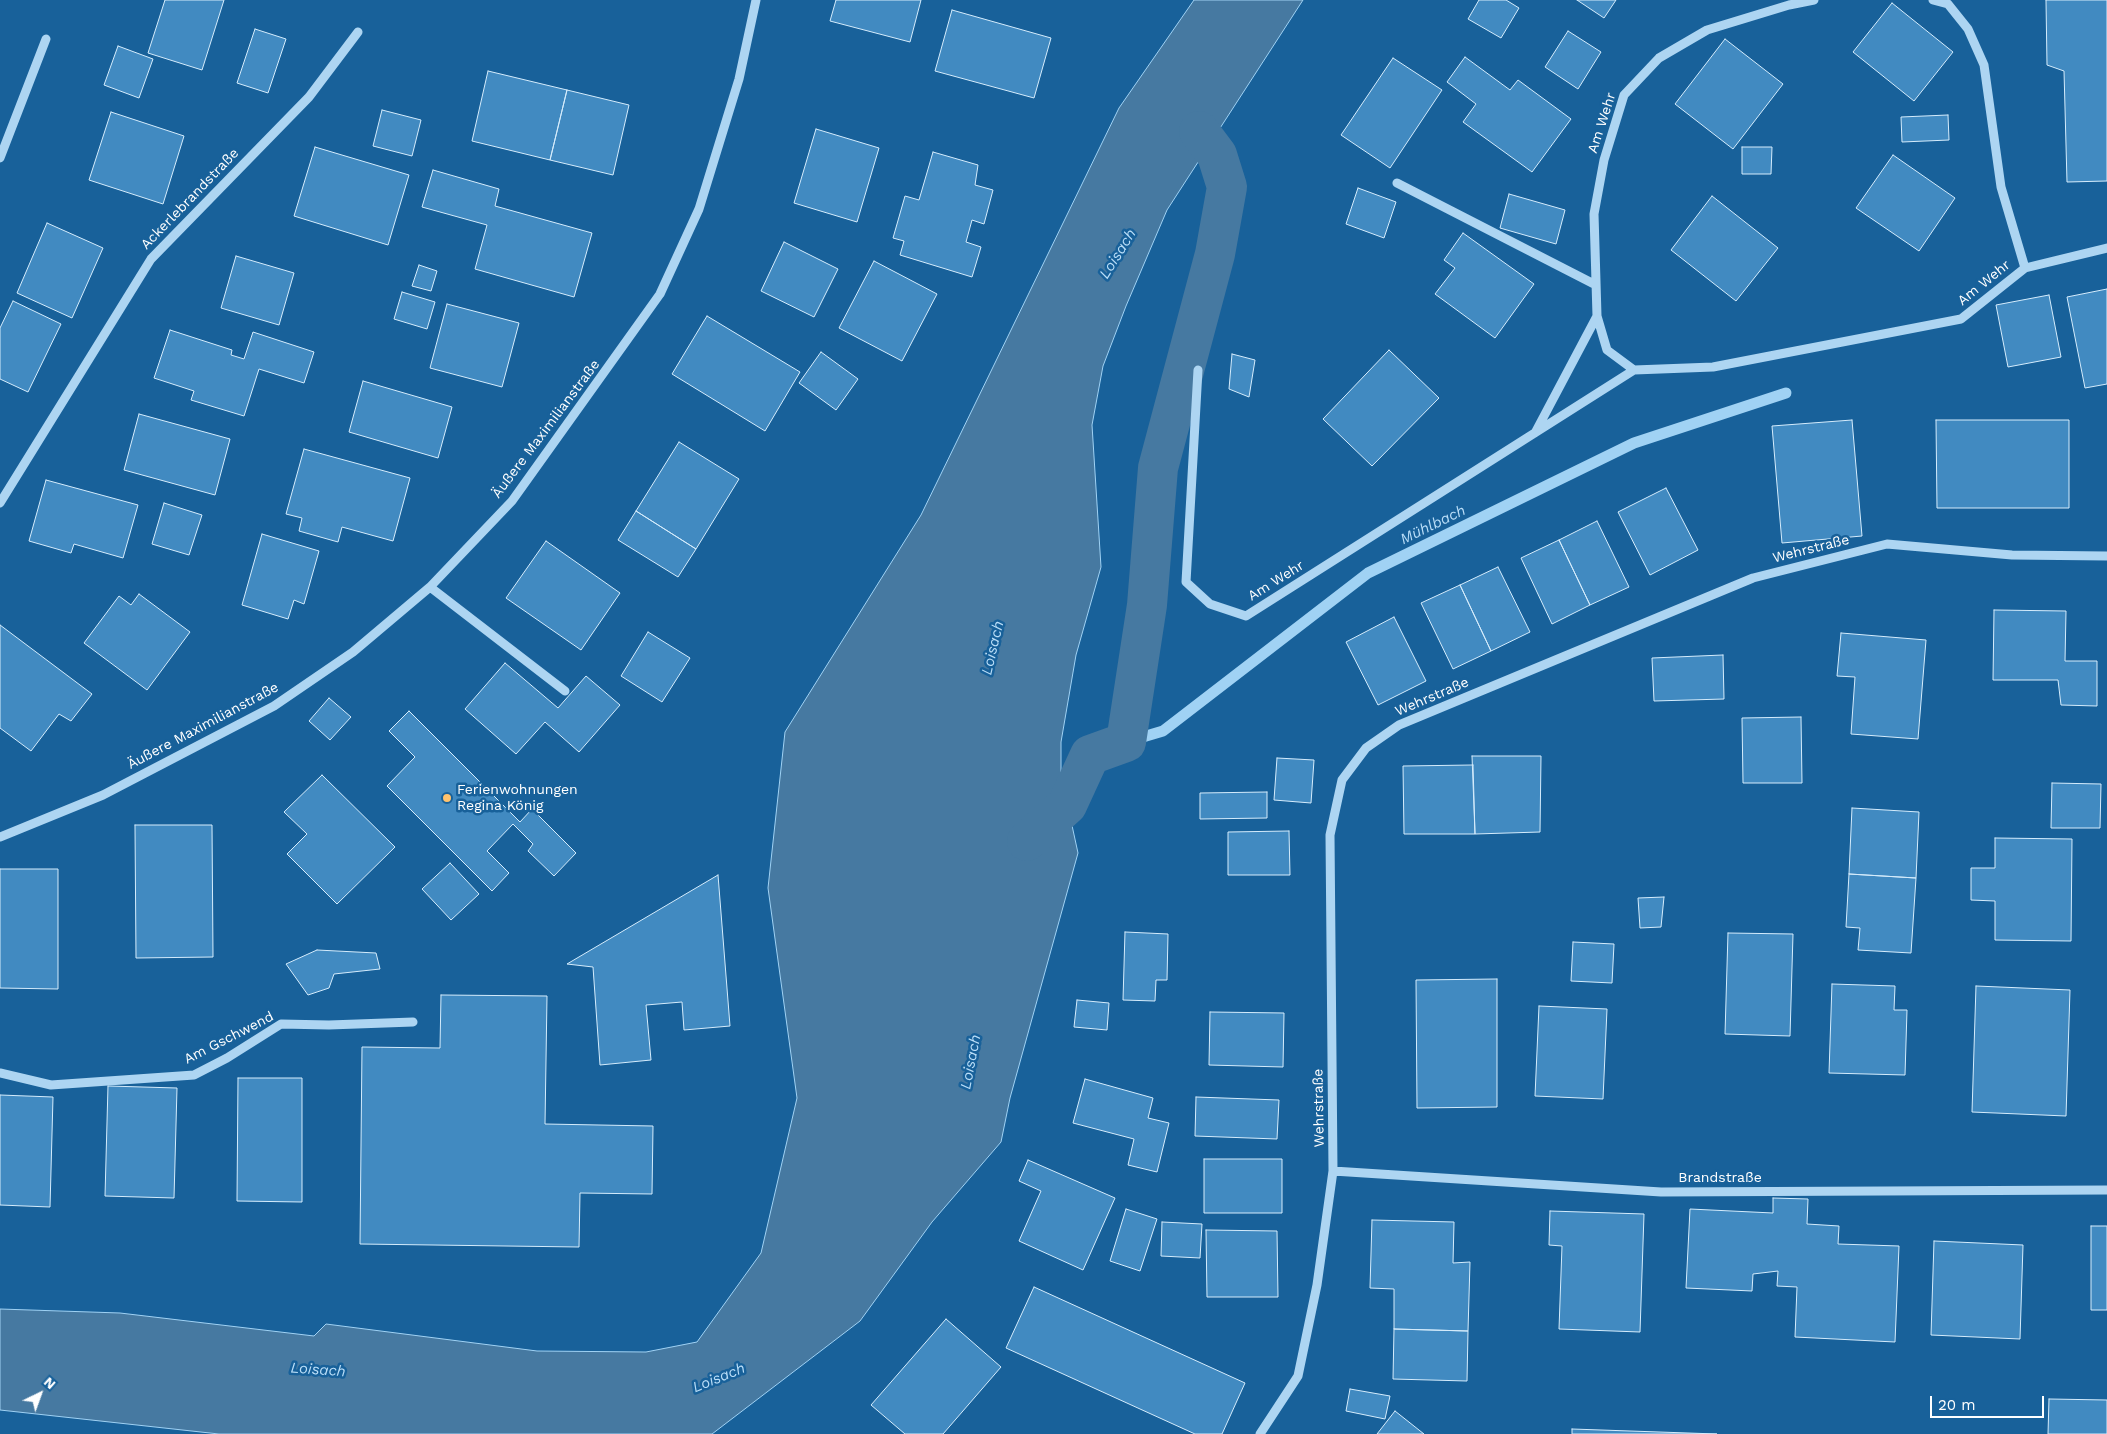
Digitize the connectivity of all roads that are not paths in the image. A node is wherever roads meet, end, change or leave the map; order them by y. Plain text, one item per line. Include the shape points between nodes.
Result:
1 (756, 0) edge
2 (1933, 0) edge
3 (1810, 1) edge
4 (358, 32) dead end
5 (46, 39) dead end
6 (0, 158) edge
7 (1396, 183) dead end
8 (2107, 248) edge
9 (2025, 268) junction
10 (1594, 284) junction
11 (1597, 316) junction
12 (1198, 370) dead end
13 (1634, 370) junction
14 (1534, 434) junction
15 (0, 503) edge
16 (2107, 556) edge
17 (430, 587) junction
18 (565, 691) dead end
19 (0, 836) edge
20 (413, 1022) dead end
21 (0, 1073) edge
22 (1333, 1171) junction
23 (2107, 1190) edge
24 (1260, 1434) edge

1 - 17 street, Äußere Maximilianstraße via 739,79 699,208 660,294 512,501
2 - 9 street, Am Wehr via 1948,4 1968,29 1984,65 2001,188
3 - 10 street, Am Wehr via 1707,30 1659,58 1624,94 1604,160 1594,214
4 - 15 street, Ackerlebrandstraße via 309,97 151,259
5 - 6 street
7 - 10 street
8 - 9 street, Am Wehr
9 - 13 street, Am Wehr via 1961,319 1713,367
10 - 11 street, Am Wehr
11 - 13 street, Am Wehr via 1607,350
11 - 14 street, Am Wehr
12 - 14 street, Am Wehr via 1186,582 1210,604 1246,616
13 - 14 street, Am Wehr
16 - 22 street, Wehrstraße via 2012,555 1887,544 1753,578 1399,725 1366,748 1342,780 1330,836
17 - 18 street
17 - 19 street, Äußere Maximilianstraße via 353,652 274,706 103,795
20 - 21 street, Am Gschwend via 281,1024 194,1075 51,1085
22 - 23 street, Brandstraße via 1661,1192
22 - 24 street, Wehrstraße via 1317,1285 1298,1376

